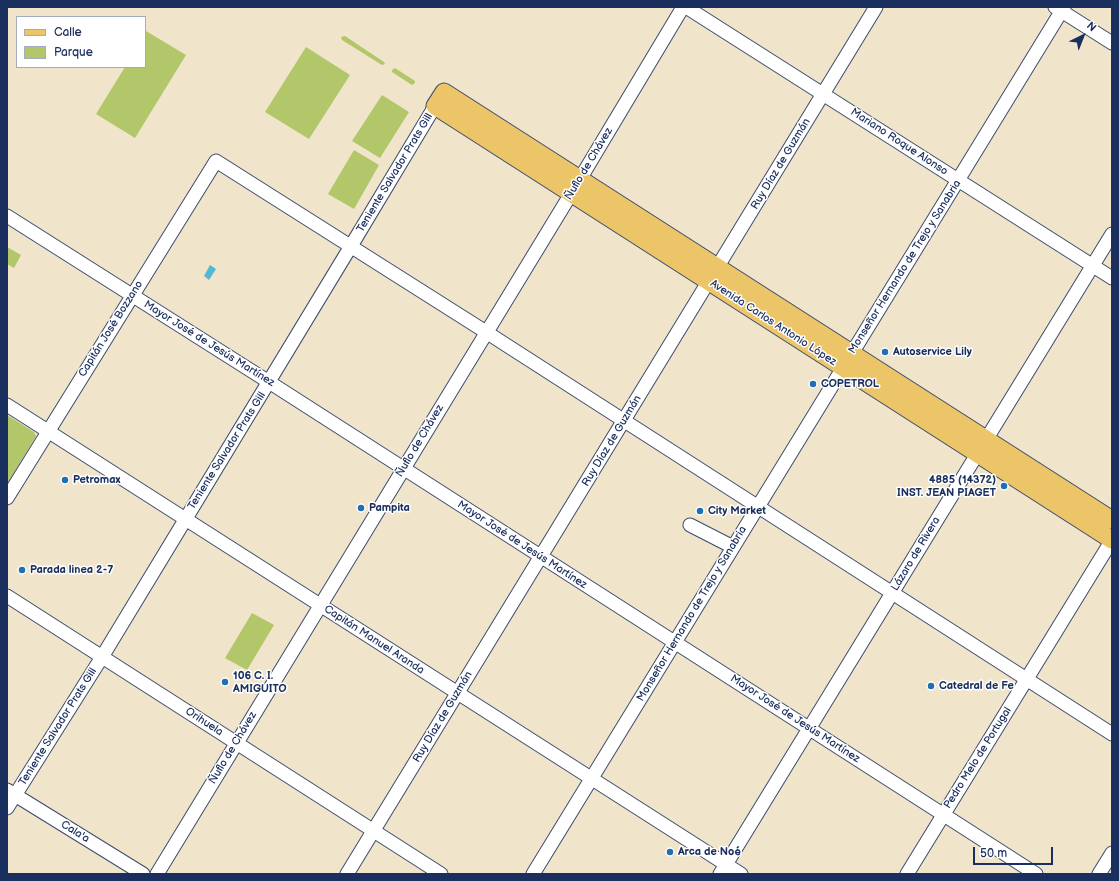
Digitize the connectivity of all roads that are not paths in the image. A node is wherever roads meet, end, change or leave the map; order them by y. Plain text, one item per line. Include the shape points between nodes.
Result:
1 (684, 7) edge
2 (876, 7) edge
3 (1061, 8) edge
4 (1112, 43) edge
5 (824, 94) junction
6 (439, 99) junction
7 (580, 179) junction
8 (958, 180) junction
9 (571, 193) junction
10 (7, 216) edge
11 (1112, 234) edge
12 (351, 246) junction
13 (1092, 266) junction
14 (718, 267) junction
15 (1112, 278) edge
16 (709, 282) junction
17 (132, 295) junction
18 (486, 332) junction
19 (848, 360) junction
20 (269, 382) junction
21 (7, 405) edge
22 (624, 420) junction
23 (48, 431) junction
24 (981, 446) junction
25 (403, 469) junction
26 (7, 498) edge
27 (758, 506) junction
28 (185, 519) junction
29 (1112, 520) edge
30 (690, 525) dead end
31 (1112, 540) edge
32 (733, 547) junction
33 (541, 557) junction
34 (892, 592) junction
35 (7, 596) edge
36 (320, 605) junction
37 (675, 642) junction
38 (102, 657) junction
39 (1027, 679) junction
40 (458, 693) junction
41 (809, 728) junction
42 (1112, 734) edge
43 (237, 743) junction
44 (591, 779) junction
45 (11, 792) edge
46 (7, 808) edge
47 (944, 815) junction
48 (374, 831) junction
49 (1112, 853) edge
50 (723, 869) edge
51 (143, 874) edge
52 (157, 874) edge
53 (348, 874) edge
54 (441, 874) edge
55 (533, 874) edge
56 (740, 874) edge
57 (907, 874) edge
58 (1036, 874) edge
59 (1099, 874) edge

1 - 5 street, Mariano Roque Alonso
1 - 7 street, Ñuflo de Chávez
2 - 5 street, Ruy Díaz de Guzmán
3 - 4 street
3 - 8 street, Monseñor Hernando de Trejo y Sanabria
5 - 8 street, Mariano Roque Alonso
5 - 14 street, Ruy Díaz de Guzmán
6 - 7 main road, Avenida Carlos Antonio López
6 - 9 main road, Avenida Carlos Antonio López
6 - 12 street, Teniente Salvador Prats Gill
7 - 9 street, Ñuflo de Chávez
7 - 14 main road, Avenida Carlos Antonio López
8 - 13 street, Mariano Roque Alonso
8 - 19 street, Monseñor Hernando de Trejo y Sanabria
9 - 16 main road, Avenida Carlos Antonio López
9 - 18 street, Ñuflo de Chávez
10 - 17 street, Mayor José de Jesús Martínez
11 - 13 street, Lázaro de Rivera
12 - 17 street, Capitán José Bozzano via 216,161
12 - 18 street
12 - 20 street, Teniente Salvador Prats Gill
13 - 15 street, Mariano Roque Alonso
13 - 24 street, Lázaro de Rivera
14 - 16 street, Ruy Díaz de Guzmán
14 - 19 main road, Avenida Carlos Antonio López
16 - 19 main road, Avenida Carlos Antonio López
16 - 22 street, Ruy Díaz de Guzmán
17 - 20 street, Mayor José de Jesús Martínez
17 - 23 street, Capitán José Bozzano
18 - 22 street
18 - 25 street, Ñuflo de Chávez
19 - 24 main road, Avenida Carlos Antonio López
19 - 27 street, Monseñor Hernando de Trejo y Sanabria
20 - 25 street, Mayor José de Jesús Martínez
20 - 28 street, Teniente Salvador Prats Gill
21 - 23 street, Capitán Manuel Aranda
22 - 27 street
22 - 33 street, Ruy Díaz de Guzmán
23 - 26 street, Capitán José Bozzano
23 - 28 street, Capitán Manuel Aranda
24 - 29 main road, Avenida Carlos Antonio López
24 - 31 main road, Avenida Carlos Antonio López
24 - 34 street, Lázaro de Rivera
25 - 33 street, Mayor José de Jesús Martínez
25 - 36 street, Ñuflo de Chávez
27 - 32 street, Monseñor Hernando de Trejo y Sanabria
27 - 34 street
28 - 36 street, Capitán Manuel Aranda
28 - 38 street, Teniente Salvador Prats Gill
30 - 32 street
31 - 39 street, Pedro Melo de Portugal
32 - 37 street, Monseñor Hernando de Trejo y Sanabria
33 - 37 street, Mayor José de Jesús Martínez
33 - 40 street, Ruy Díaz de Guzmán
34 - 39 street
34 - 41 street, Lázaro de Rivera
35 - 38 street, Orihuela
36 - 40 street, Capitán Manuel Aranda
36 - 43 street, Ñuflo de Chávez
37 - 41 street, Mayor José de Jesús Martínez
37 - 44 street, Monseñor Hernando de Trejo y Sanabria
38 - 43 street, Orihuela
38 - 45 street, Teniente Salvador Prats Gill
39 - 42 street
39 - 47 street, Pedro Melo de Portugal
40 - 44 street, Capitán Manuel Aranda
40 - 48 street, Ruy Díaz de Guzmán
41 - 47 street, Mayor José de Jesús Martínez
41 - 50 street, Lázaro de Rivera
43 - 48 street, Orihuela
43 - 52 street, Ñuflo de Chávez
44 - 50 street, Capitán Manuel Aranda
44 - 55 street, Monseñor Hernando de Trejo y Sanabria
45 - 46 street, Teniente Salvador Prats Gill
45 - 51 street, Cala'a
47 - 57 street, Pedro Melo de Portugal
47 - 58 street, Mayor José de Jesús Martínez
48 - 53 street, Ruy Díaz de Guzmán
48 - 54 street, Orihuela
49 - 59 street
50 - 56 street, Capitán Manuel Aranda

